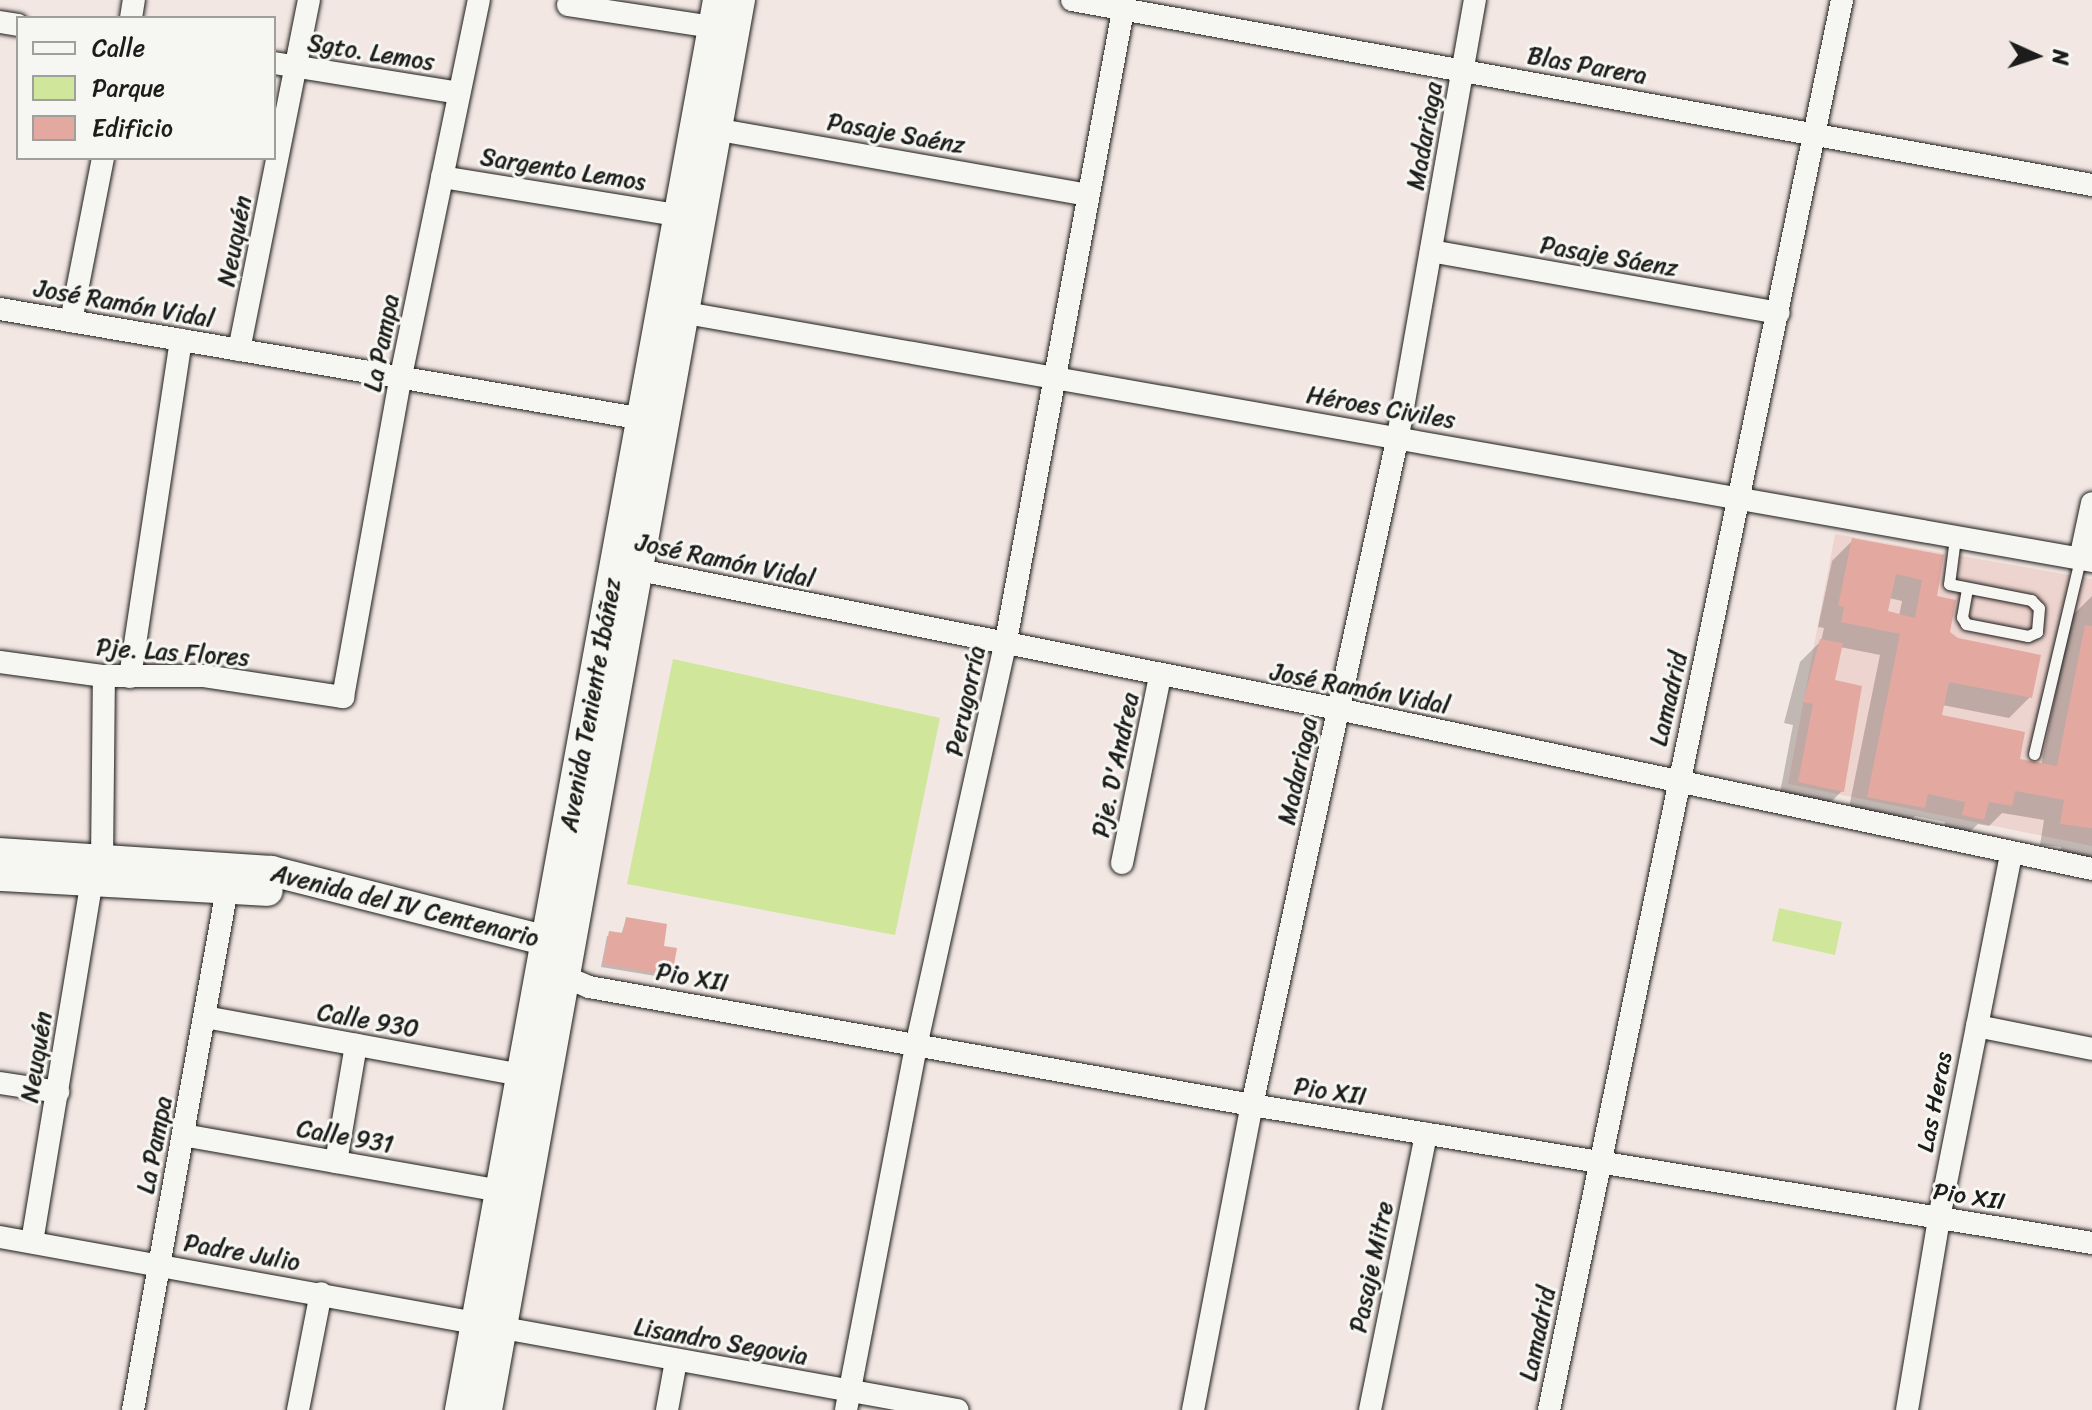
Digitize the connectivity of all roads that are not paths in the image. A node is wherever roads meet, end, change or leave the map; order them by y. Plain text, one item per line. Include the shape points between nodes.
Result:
1 (309, 0) edge
2 (479, 0) edge
3 (740, 0) edge
4 (1072, 0) edge
5 (1475, 0) edge
6 (1842, 0) edge
7 (568, 5) dead end
8 (1124, 5) edge
9 (715, 13) edge
10 (285, 65) edge
11 (1463, 71) junction
12 (459, 93) junction
13 (276, 121) edge
14 (706, 128) junction
15 (1814, 132) junction
16 (103, 160) edge
17 (270, 160) edge
18 (442, 177) junction
19 (2092, 185) edge
20 (1088, 195) junction
21 (677, 215) junction
22 (1431, 251) junction
23 (0, 309) edge
24 (671, 310) junction
25 (1779, 313) junction
26 (71, 321) junction
27 (181, 340) junction
28 (239, 350) junction
29 (401, 376) junction
30 (1055, 379) junction
31 (653, 420) junction
32 (1398, 436) junction
33 (1739, 502) junction
34 (2092, 503) edge
35 (1955, 538) junction
36 (2086, 560) edge
37 (628, 568) junction
38 (1967, 590) junction
39 (2040, 622) junction
40 (2062, 626) junction
41 (1005, 646) junction
42 (0, 662) edge
43 (104, 676) junction
44 (130, 677) junction
45 (1160, 677) junction
46 (343, 697) joint
47 (1338, 709) junction
48 (2034, 754) dead end
49 (1677, 781) junction
50 (0, 853) edge
51 (2011, 853) junction
52 (1122, 863) dead end
53 (2092, 869) edge
54 (97, 870) junction
55 (0, 876) edge
56 (227, 889) junction
57 (556, 956) junction
58 (205, 1017) junction
59 (1977, 1026) junction
60 (917, 1042) junction
61 (356, 1045) junction
62 (2092, 1049) edge
63 (521, 1075) junction
64 (0, 1083) edge
65 (58, 1092) junction
66 (1252, 1105) junction
67 (1426, 1134) junction
68 (183, 1135) junction
69 (336, 1162) junction
70 (1600, 1163) junction
71 (499, 1191) junction
72 (1939, 1218) junction
73 (1, 1242) edge
74 (32, 1242) junction
75 (2092, 1243) edge
76 (158, 1266) junction
77 (321, 1293) junction
78 (488, 1324) junction
79 (676, 1361) junction
80 (847, 1401) edge
81 (133, 1410) edge
82 (298, 1410) edge
83 (460, 1410) edge
84 (487, 1410) edge
85 (667, 1410) edge
86 (957, 1410) edge
87 (1193, 1410) edge
88 (1370, 1410) edge
89 (1549, 1410) edge
90 (1907, 1410) edge

1 - 10 street, Neuquén
2 - 12 street, La Pampa
3 - 14 main road, Avenida Teniente Ibáñez
4 - 8 street, Blas Parera
5 - 11 street, Madariaga
6 - 15 street, Lamadrid
7 - 9 street
8 - 11 street, Blas Parera
8 - 20 street, Perugorría
9 - 14 main road, Avenida Teniente Ibáñez
10 - 12 street, Sgto. Lemos
10 - 13 street, Neuquén
11 - 15 street, Blas Parera
11 - 22 street, Madariaga
12 - 18 street, La Pampa
14 - 20 street, Pasaje Saénz
14 - 21 main road, Avenida Teniente Ibáñez
14 - 24 main road, Avenida Teniente Ibáñez
15 - 19 street, Blas Parera
15 - 25 street, Lamadrid
16 - 26 street
17 - 28 street, Neuquén
18 - 21 street, Sargento Lemos
18 - 29 street, La Pampa
20 - 30 street, Perugorría
21 - 24 main road, Avenida Teniente Ibáñez
22 - 25 street, Pasaje Sáenz
22 - 32 street, Madariaga
23 - 26 street, José Ramón Vidal
24 - 30 street, Héroes Civiles
24 - 31 main road, Avenida Teniente Ibáñez
25 - 33 street, Lamadrid
26 - 27 street, José Ramón Vidal
27 - 28 street, José Ramón Vidal
27 - 44 street
28 - 29 street, José Ramón Vidal
29 - 31 street, José Ramón Vidal
29 - 46 street, La Pampa
30 - 32 street, Héroes Civiles
30 - 41 street, Perugorría
31 - 37 main road, Avenida Teniente Ibáñez
32 - 33 street, Héroes Civiles
32 - 47 street, Madariaga
33 - 35 street, Héroes Civiles
33 - 49 street, Lamadrid
34 - 36 street
35 - 36 street, Héroes Civiles
35 - 38 lane via 1947,579
36 - 40 lane
37 - 41 street, José Ramón Vidal
37 - 57 main road, Avenida Teniente Ibáñez
38 - 39 lane via 2031,600 2039,608
38 - 39 lane via 1962,617 1966,624 2028,636 2037,632
39 - 40 lane
40 - 48 lane
41 - 45 street, José Ramón Vidal
41 - 60 street, Perugorría
42 - 43 street, Pje. Las Flores
43 - 44 street, Pje. Las Flores
43 - 54 street, Neuquén
44 - 46 street, Pje. Las Flores via 204,676
45 - 47 street, José Ramón Vidal
45 - 52 street, Pje. D'Andrea
47 - 49 street, José Ramón Vidal
47 - 66 street, Madariaga
49 - 51 street, José Ramón Vidal
49 - 70 street, Lamadrid
50 - 54 main road, Avenida del IV Centenario
51 - 53 street, José Ramón Vidal
51 - 59 street, Las Heras
54 - 55 main road, Avenida del IV Centenario
54 - 56 main road, Avenida del IV Centenario
54 - 57 main road, Avenida del IV Centenario via 271,871
54 - 65 street, Neuquén
56 - 57 main road, Avenida del IV Centenario via 300,897
56 - 58 street, La Pampa
57 - 60 street, Pio XII via 589,987
57 - 63 main road, Avenida Teniente Ibáñez
57 - 78 main road, Avenida Teniente Ibáñez
58 - 61 street, Calle 930
58 - 68 street, La Pampa
59 - 62 street
59 - 72 street, Las Heras
60 - 66 street, Pio XII
60 - 80 street, Perugorría
61 - 63 street, Calle 930
61 - 69 street
63 - 71 main road, Avenida Teniente Ibáñez
64 - 65 street
65 - 74 street, Neuquén
66 - 67 street, Pio XII
66 - 87 street, Madariaga
67 - 70 street, Pio XII
67 - 88 street, Pasaje Mitre
68 - 69 street, Calle 931
68 - 76 street, La Pampa
69 - 71 street, Calle 931
70 - 72 street, Pio XII
70 - 89 street, Lamadrid
71 - 78 main road, Avenida Teniente Ibáñez
72 - 75 street, Pio XII
72 - 90 street, Las Heras
73 - 74 street, Padre Julio
74 - 76 street, Padre Julio
76 - 77 street, Padre Julio
76 - 81 street, La Pampa
77 - 78 street, Padre Julio
77 - 82 street
78 - 79 street, Lisandro Segovia
78 - 83 main road, Avenida Teniente Ibáñez
78 - 84 main road, Avenida Teniente Ibáñez
79 - 80 street, Lisandro Segovia
79 - 85 street
80 - 86 street, Lisandro Segovia

